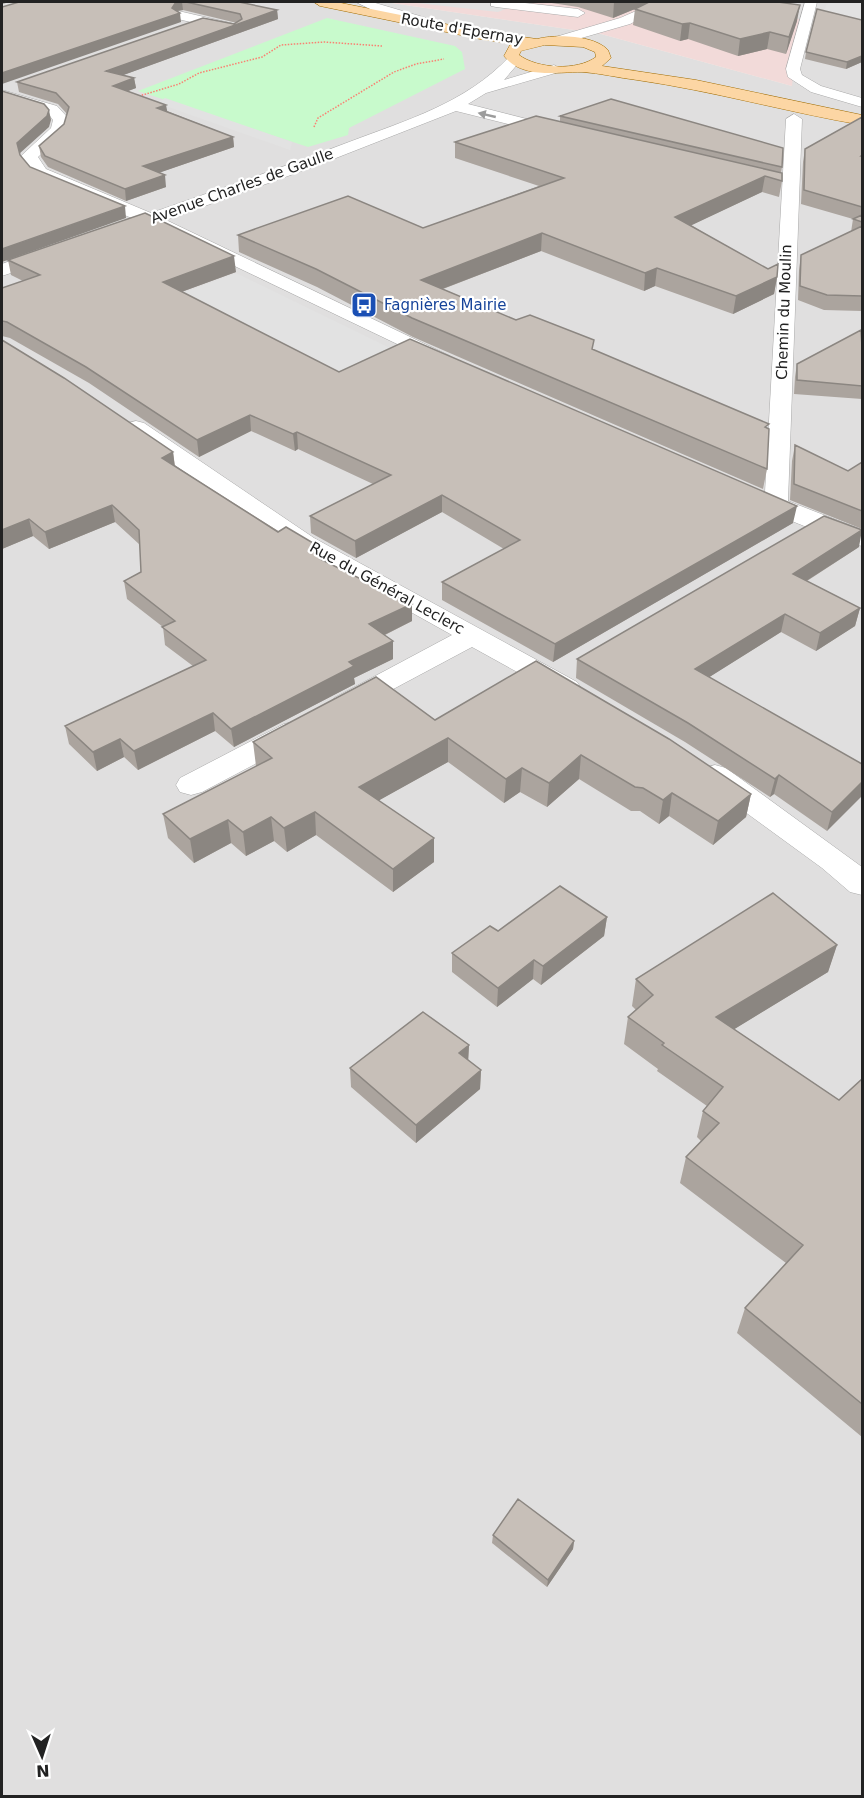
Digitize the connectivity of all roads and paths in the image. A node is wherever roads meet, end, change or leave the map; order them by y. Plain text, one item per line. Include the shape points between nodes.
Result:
1 (306, 2) edge
2 (320, 2) edge
3 (362, 2) edge
4 (479, 2) edge
5 (499, 2) edge
6 (666, 2) edge
7 (808, 10) edge
8 (578, 13) dead end
9 (174, 14) edge
10 (203, 21) junction
11 (625, 21) junction
12 (181, 28) edge
13 (234, 28) edge
14 (455, 30) junction
15 (557, 41) junction
16 (534, 42) junction
17 (382, 46) dead end
18 (600, 52) junction
19 (436, 53) dead end
20 (513, 56) junction
21 (442, 58) junction
22 (452, 58) dead end
23 (582, 68) junction
24 (554, 69) junction
25 (24, 83) edge
26 (696, 84) junction
27 (478, 92) junction
28 (2, 93) edge
29 (131, 99) edge
30 (862, 103) edge
31 (452, 105) junction
32 (794, 119) dead end
33 (862, 120) edge
34 (314, 126) dead end
35 (574, 135) edge
36 (36, 149) junction
37 (13, 151) edge
38 (150, 219) junction
39 (118, 230) edge
40 (65, 248) edge
41 (2, 270) edge
42 (462, 368) edge
43 (114, 412) edge
44 (733, 487) edge
45 (776, 506) junction
46 (818, 522) junction
47 (862, 539) edge
48 (787, 540) edge
49 (472, 635) junction
50 (591, 701) edge
51 (696, 763) edge
52 (191, 785) dead end
53 (862, 884) edge

1 - 20 main road, Route d'Epernay via 453,35
2 - 14 main road, Route d'Epernay
3 - 14 street
4 - 5 street
5 - 8 street
6 - 11 street
7 - 30 street via 793,69 795,77 816,89
9 - 10 street
10 - 12 street
10 - 13 street
11 - 15 street
11 - 18 street
14 - 16 main road, Route d'Epernay
15 - 16 main road
15 - 18 main road via 585,43
16 - 20 main road via 523,45
17 - 29 path via 324,42 281,45 262,57 198,73 178,84
18 - 23 main road via 601,62
18 - 26 main road
19 - 21 path
20 - 24 main road, Route d'Epernay via 532,67
20 - 27 street, Avenue Charles de Gaulle via 504,73
21 - 22 path
21 - 34 path via 394,72 318,118
23 - 24 main road, Route d'Epernay
23 - 26 main road
24 - 27 street, Avenue Charles de Gaulle
25 - 28 street
26 - 33 main road
27 - 31 street, Avenue Charles de Gaulle
28 - 36 street via 58,114 62,124
35 -> 31 street
31 - 38 street, Avenue Charles de Gaulle via 313,161
32 - 45 street, Chemin du Moulin via 784,184
36 - 37 street
36 - 38 street via 28,156 40,173
38 - 39 street, Avenue Charles de Gaulle
38 - 42 street
40 - 41 street
43 - 49 street, Rue du Général Leclerc via 305,543
44 - 45 street
45 - 46 street
46 - 47 street
46 - 48 street
49 - 50 street, Rue du Général Leclerc via 561,672
49 - 52 street, Rue du Général Leclerc
51 - 53 street via 767,811

